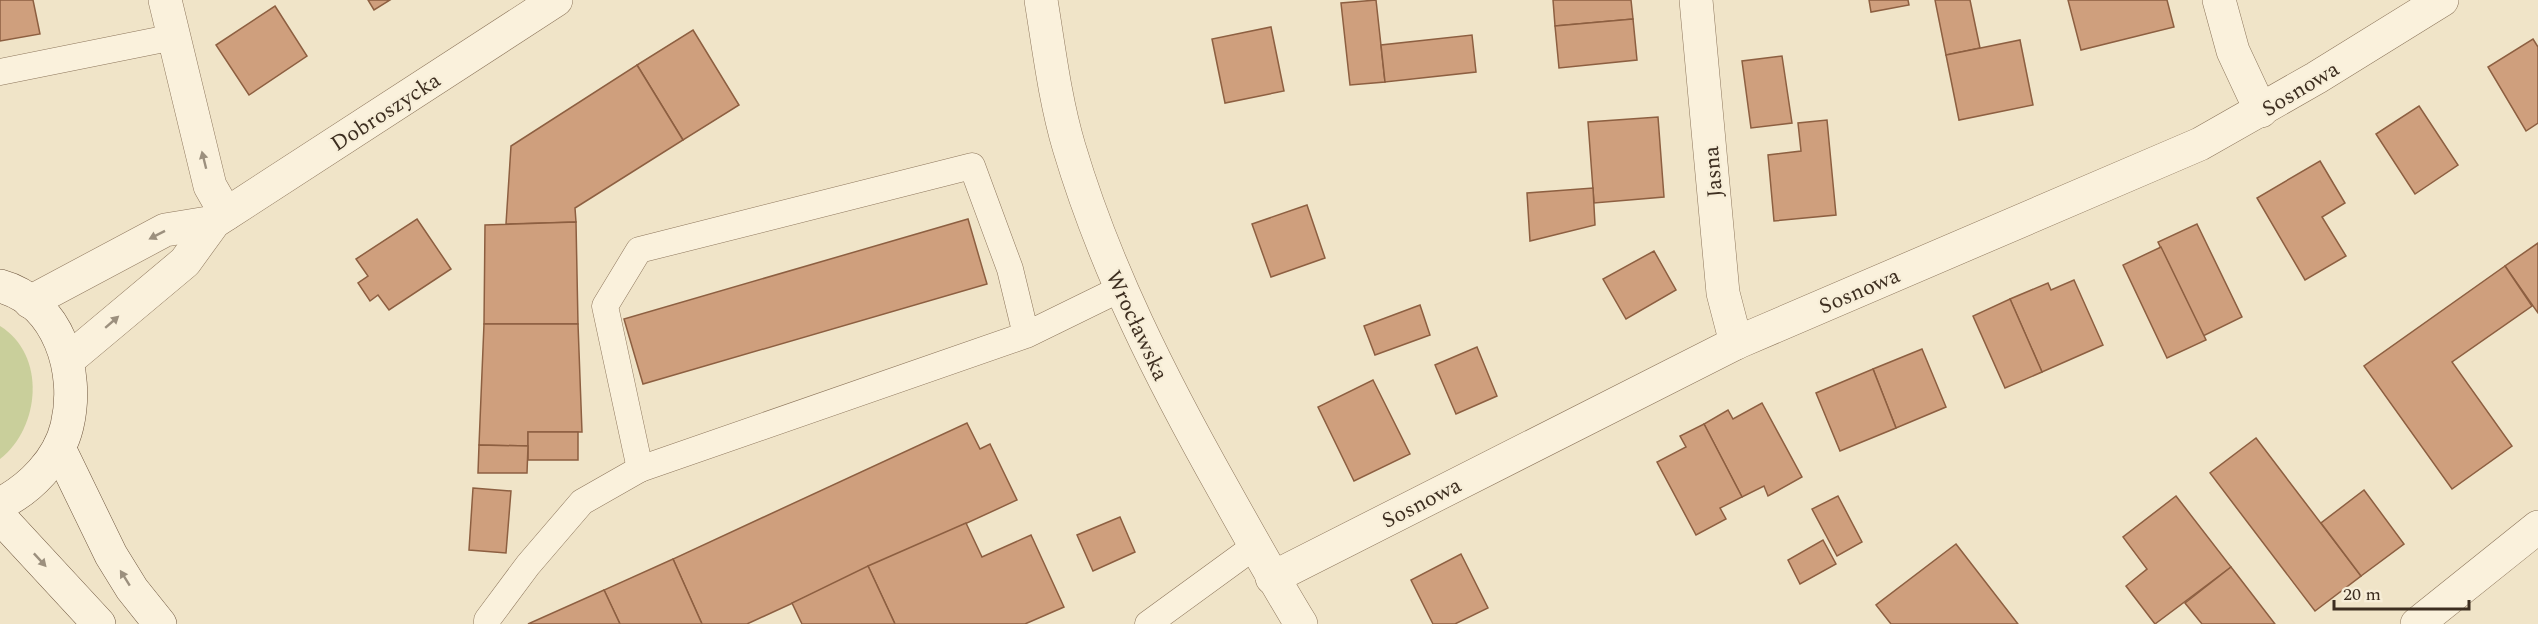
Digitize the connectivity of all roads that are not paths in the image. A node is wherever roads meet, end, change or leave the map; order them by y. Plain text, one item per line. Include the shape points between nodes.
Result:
1 (165, 0) edge
2 (556, 0) edge
3 (1041, 0) edge
4 (1696, 0) edge
5 (2220, 0) edge
6 (2442, 0) edge
7 (174, 37) junction
8 (0, 72) edge
9 (2261, 111) junction
10 (220, 218) junction
11 (0, 286) edge
12 (1120, 289) junction
13 (30, 302) junction
14 (1026, 335) junction
15 (1736, 343) junction
16 (68, 360) junction
17 (59, 448) junction
18 (640, 469) junction
19 (0, 504) edge
20 (0, 517) edge
21 (2538, 527) edge
22 (1255, 546) junction
23 (1272, 578) junction
24 (99, 624) edge
25 (160, 624) edge
26 (487, 624) edge
27 (1148, 624) edge
28 (1301, 624) edge
29 (2417, 624) edge

1 - 7 street
2 - 10 street, Dobroszycka
3 - 12 street, Wrocławska via 1068,144
4 - 15 street, Jasna via 1722,293
5 - 9 street via 2233,51
6 - 9 street, Sosnowa
7 - 8 lane
10 -> 7 street
9 - 15 street, Sosnowa via 2200,144
10 -> 13 street, Dobroszycka via 165,230
16 -> 10 street, Dobroszycka via 185,262
11 - 13 street
12 - 14 lane
12 - 22 street, Wrocławska via 1178,409
13 - 16 street via 51,323
14 - 18 lane
14 - 18 lane via 1010,269 972,166 639,250 605,306
15 - 23 street, Sosnowa
16 - 17 street via 68,426
17 - 19 street via 37,479
25 -> 17 street via 111,555
18 - 26 lane via 582,502 528,565
20 -> 24 street
21 - 29 street
22 - 23 street, Wrocławska
22 - 27 lane
23 - 28 street, Wrocławska

